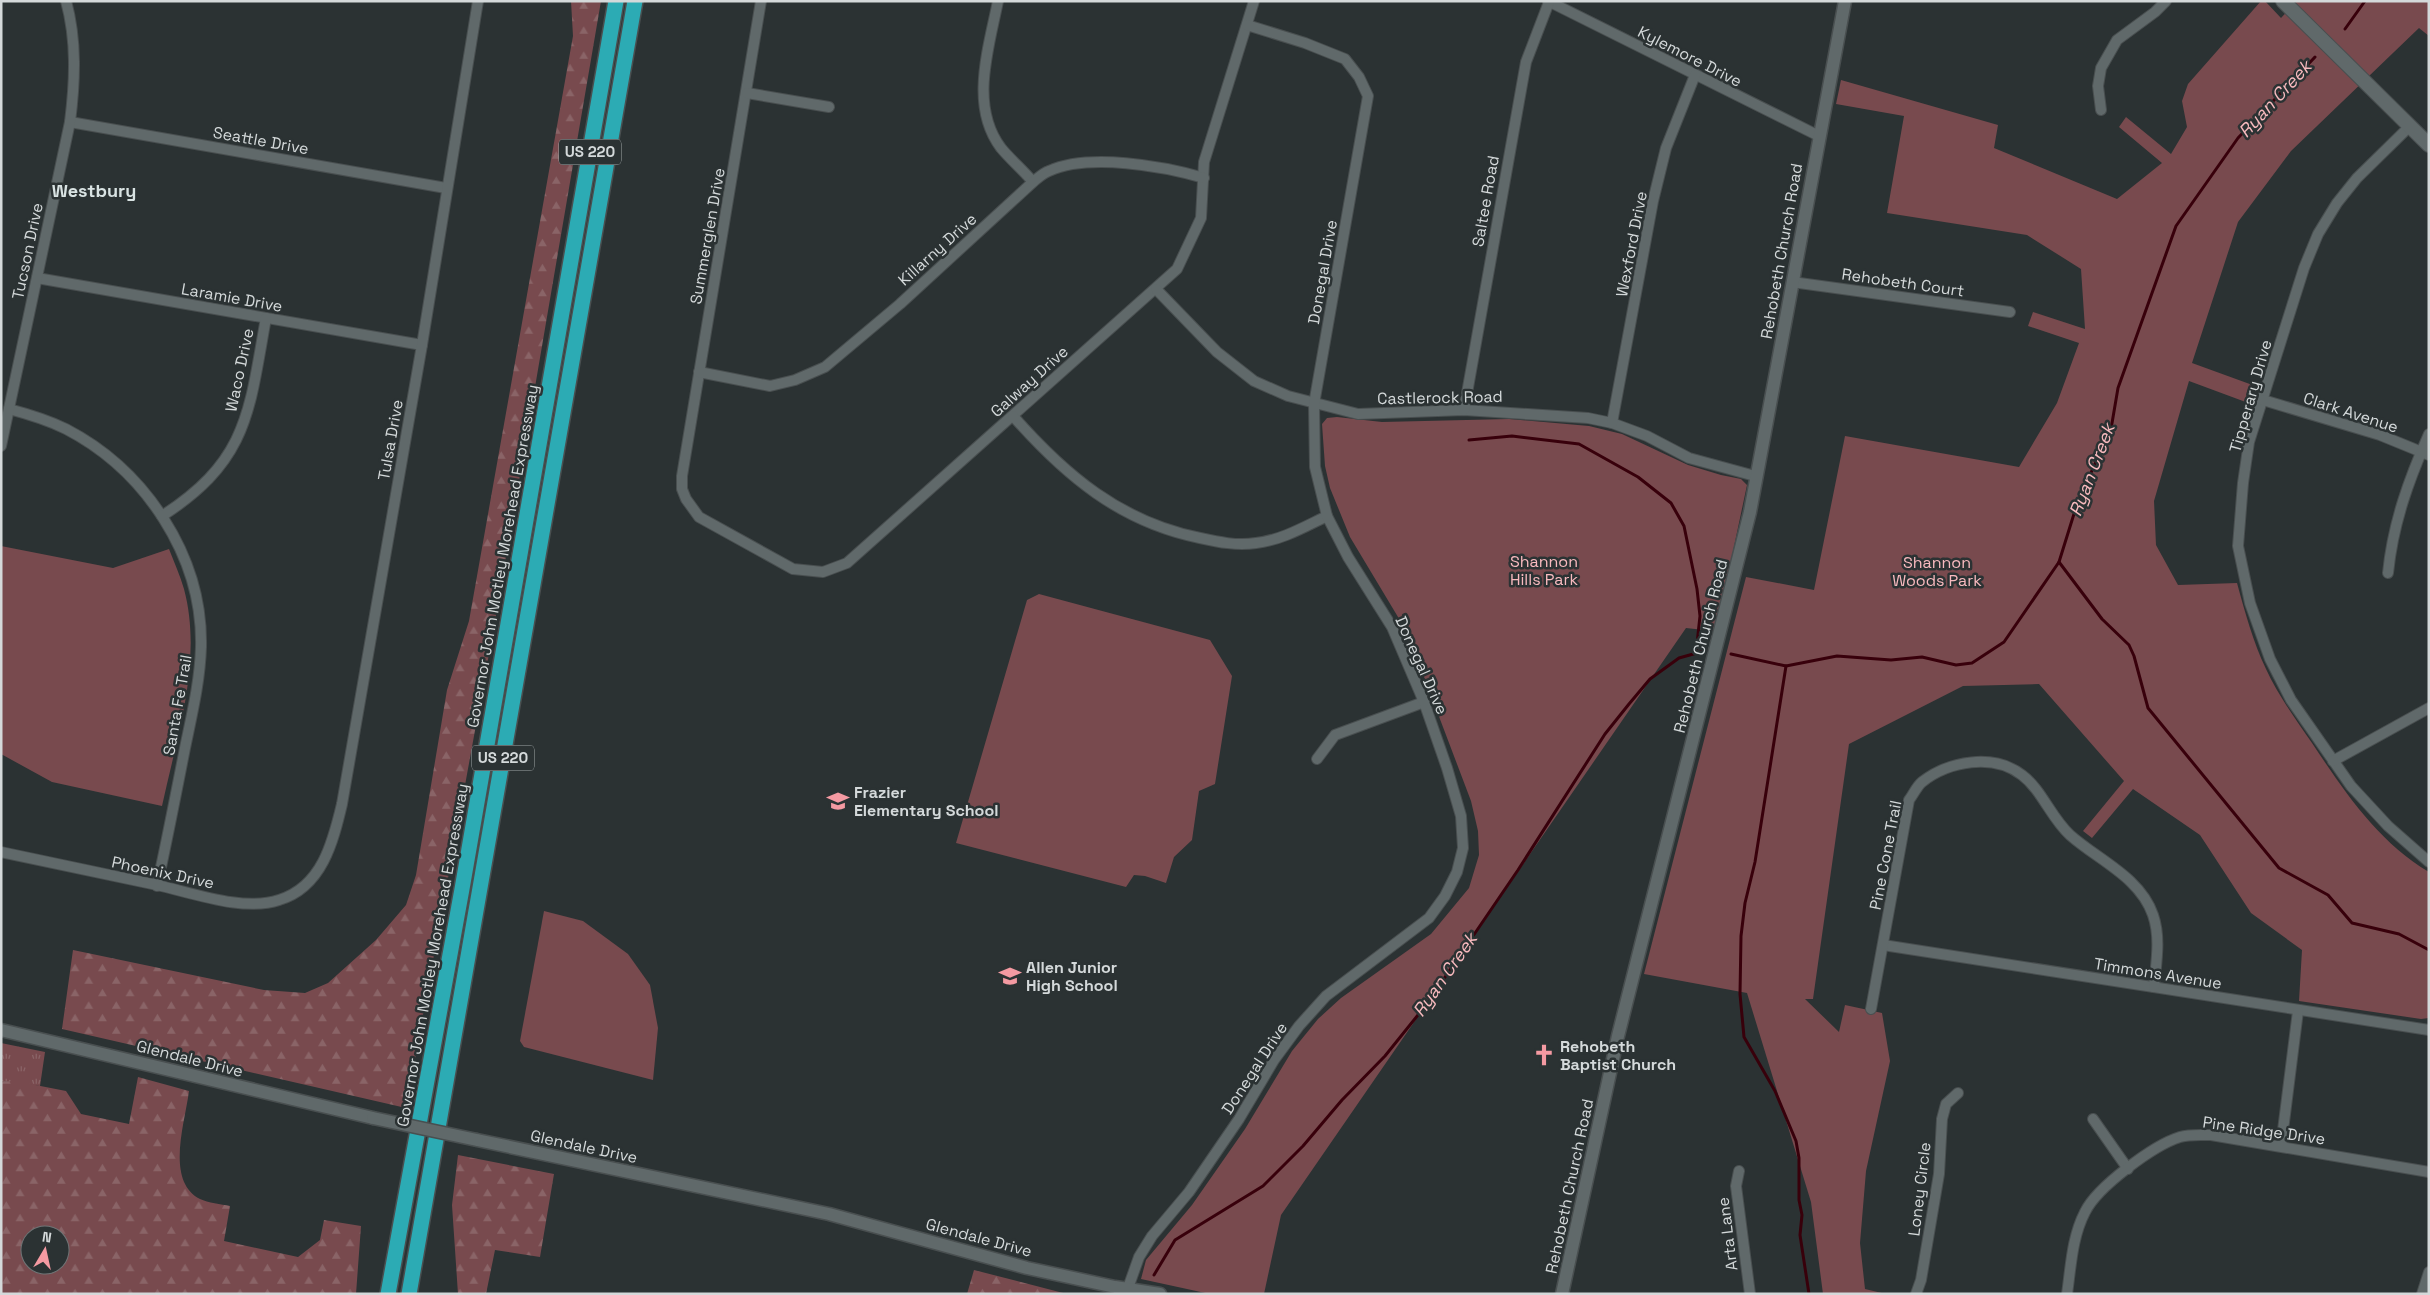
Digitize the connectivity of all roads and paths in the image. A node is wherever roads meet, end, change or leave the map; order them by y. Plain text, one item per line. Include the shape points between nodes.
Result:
1 (66, 1) edge
2 (478, 1) edge
3 (636, 1) edge
4 (761, 1) edge
5 (998, 1) edge
6 (1254, 1) edge
7 (1845, 1) edge
8 (2166, 1) edge
9 (2283, 1) edge
10 (1549, 2) edge
11 (614, 5) edge
12 (1246, 25) junction
13 (1695, 75) junction
14 (746, 93) junction
15 (829, 107) dead end
16 (2101, 110) dead end
17 (70, 122) junction
18 (2410, 126) junction
19 (1819, 136) junction
20 (2429, 145) edge
21 (1204, 178) junction
22 (1033, 182) junction
23 (446, 188) junction
24 (37, 278) junction
25 (1792, 282) junction
26 (1156, 289) junction
27 (2010, 312) dead end
28 (266, 318) junction
29 (422, 345) junction
30 (699, 372) junction
31 (2263, 400) junction
32 (1314, 404) junction
33 (9, 409) junction
34 (1464, 410) junction
35 (1013, 416) junction
36 (1612, 423) junction
37 (2429, 434) edge
38 (1, 446) edge
39 (2425, 453) edge
40 (682, 476) joint
41 (1756, 476) junction
42 (162, 516) junction
43 (1327, 516) junction
44 (2388, 573) dead end
45 (1424, 702) junction
46 (2429, 708) edge
47 (1317, 759) dead end
48 (2333, 761) junction
49 (1, 852) edge
50 (2429, 862) edge
51 (312, 878) joint
52 (157, 886) junction
53 (1883, 945) junction
54 (2154, 987) junction
55 (1871, 1009) dead end
56 (2298, 1011) junction
57 (1, 1030) edge
58 (2429, 1030) edge
59 (1958, 1093) dead end
60 (2093, 1119) dead end
61 (2281, 1146) junction
62 (2128, 1169) junction
63 (1739, 1171) dead end
64 (2429, 1172) edge
65 (2429, 1272) edge
66 (1128, 1288) junction
67 (388, 1294) edge
68 (409, 1294) edge
69 (1160, 1294) edge
70 (1562, 1294) edge
71 (1750, 1294) edge
72 (1916, 1294) edge
73 (2067, 1294) edge
74 (2422, 1294) edge

1 - 17 street, Tucson Drive via 75,70
2 - 23 street, Tulsa Drive
3 - 68 highway, US 220
4 - 14 street, Summerglen Drive
5 - 22 street via 983,77 986,109 1000,146
6 - 12 street, Galway Drive
7 - 19 street, Rehobeth Church Road
8 - 16 street via 2117,40 2101,68 2098,86
9 - 18 main road
10 - 13 street, Kylemore Drive
10 - 34 street, Saltee Road via 1526,62
11 - 67 highway, Governor John Motley Morehead Expressway / US 220 via 462,888
12 - 21 street, Galway Drive via 1204,162
12 - 32 street, Donegal Drive via 1345,59 1368,96
13 - 19 street, Kylemore Drive
13 - 36 street, Wexford Drive via 1666,148 1653,201
14 - 15 street
14 - 30 street, Summerglen Drive
17 - 23 street, Seattle Drive
17 - 24 street, Tucson Drive
18 - 20 main road
18 - 31 street, Tipperary Drive via 2357,178 2318,234 2304,268
19 - 25 street, Rehobeth Church Road
21 - 22 street, Killarny Drive via 1177,170 1133,164 1078,163 1049,171
21 - 26 street, Galway Drive via 1200,218 1195,232 1177,269
22 - 30 street, Killarny Drive via 920,286 825,367 770,386
23 - 29 street, Tulsa Drive
24 - 28 street, Laramie Drive
24 - 33 street, Tucson Drive
25 - 27 street, Rehobeth Court
25 - 41 street, Rehobeth Church Road
26 - 32 street, Castlerock Road via 1217,352 1254,381
26 - 35 street, Galway Drive
28 - 29 street, Laramie Drive
28 - 42 street, Waco Drive via 249,410 235,444 213,475
29 - 51 street, Tulsa Drive via 342,804 333,843
30 - 40 street, Summerglen Drive
31 - 39 street, Clark Avenue
31 - 48 street, Tipperary Drive via 2249,442 2238,546 2250,603 2270,659 2292,700
32 - 34 street, Castlerock Road via 1358,414
32 - 43 street, Donegal Drive via 1315,467
33 - 38 street, Tucson Drive
33 - 42 street, Santa Fe Trail via 65,429 108,456 148,495
34 - 36 street, Castlerock Road via 1550,414
35 - 40 street, Galway Drive via 847,563 824,572 793,569 699,518 686,499
35 - 43 street via 1045,452 1082,485 1123,511 1180,534 1228,543 1256,543 1283,537
36 - 41 street, Castlerock Road via 1647,436 1689,458
37 - 39 street
39 - 44 street via 2402,500
41 - 70 street, Rehobeth Church Road via 1701,711 1618,1036
42 - 52 street, Santa Fe Trail via 186,562 196,596 201,644 199,681
43 - 45 street, Donegal Drive via 1348,558 1392,627
45 - 47 street via 1335,735
45 - 66 street, Donegal Drive via 1461,816 1463,848 1457,872 1445,896 1429,918 1326,996 1299,1026 1189,1192 1152,1236 1139,1257
46 - 48 street
48 - 50 street, Tipperary Drive via 2382,820
49 - 52 street, Phoenix Drive
51 - 52 street, Phoenix Drive via 281,900 258,905
53 - 54 street, Timmons Avenue
53 - 54 street, Pine Cone Trail via 1909,800 1921,783 1942,770 1979,762 2000,765 2022,775 2068,833 2124,874 2140,894 2153,915 2158,938
53 - 55 street, Pine Cone Trail
54 - 56 street, Timmons Avenue
56 - 58 street, Timmons Avenue
56 - 61 street
57 - 66 street, Glendale Drive, bridge via 373,1118 829,1214 1027,1268
59 - 72 street, Loney Circle via 1946,1104 1942,1119 1939,1174
60 - 62 street
61 - 62 street, Pine Ridge Drive via 2192,1134 2159,1147
61 - 64 street, Pine Ridge Drive
62 - 73 street, Pine Ridge Drive via 2098,1193 2085,1211 2075,1239
63 - 71 street, Arta Lane via 1736,1186
65 - 74 street
66 - 69 street, Glendale Drive

